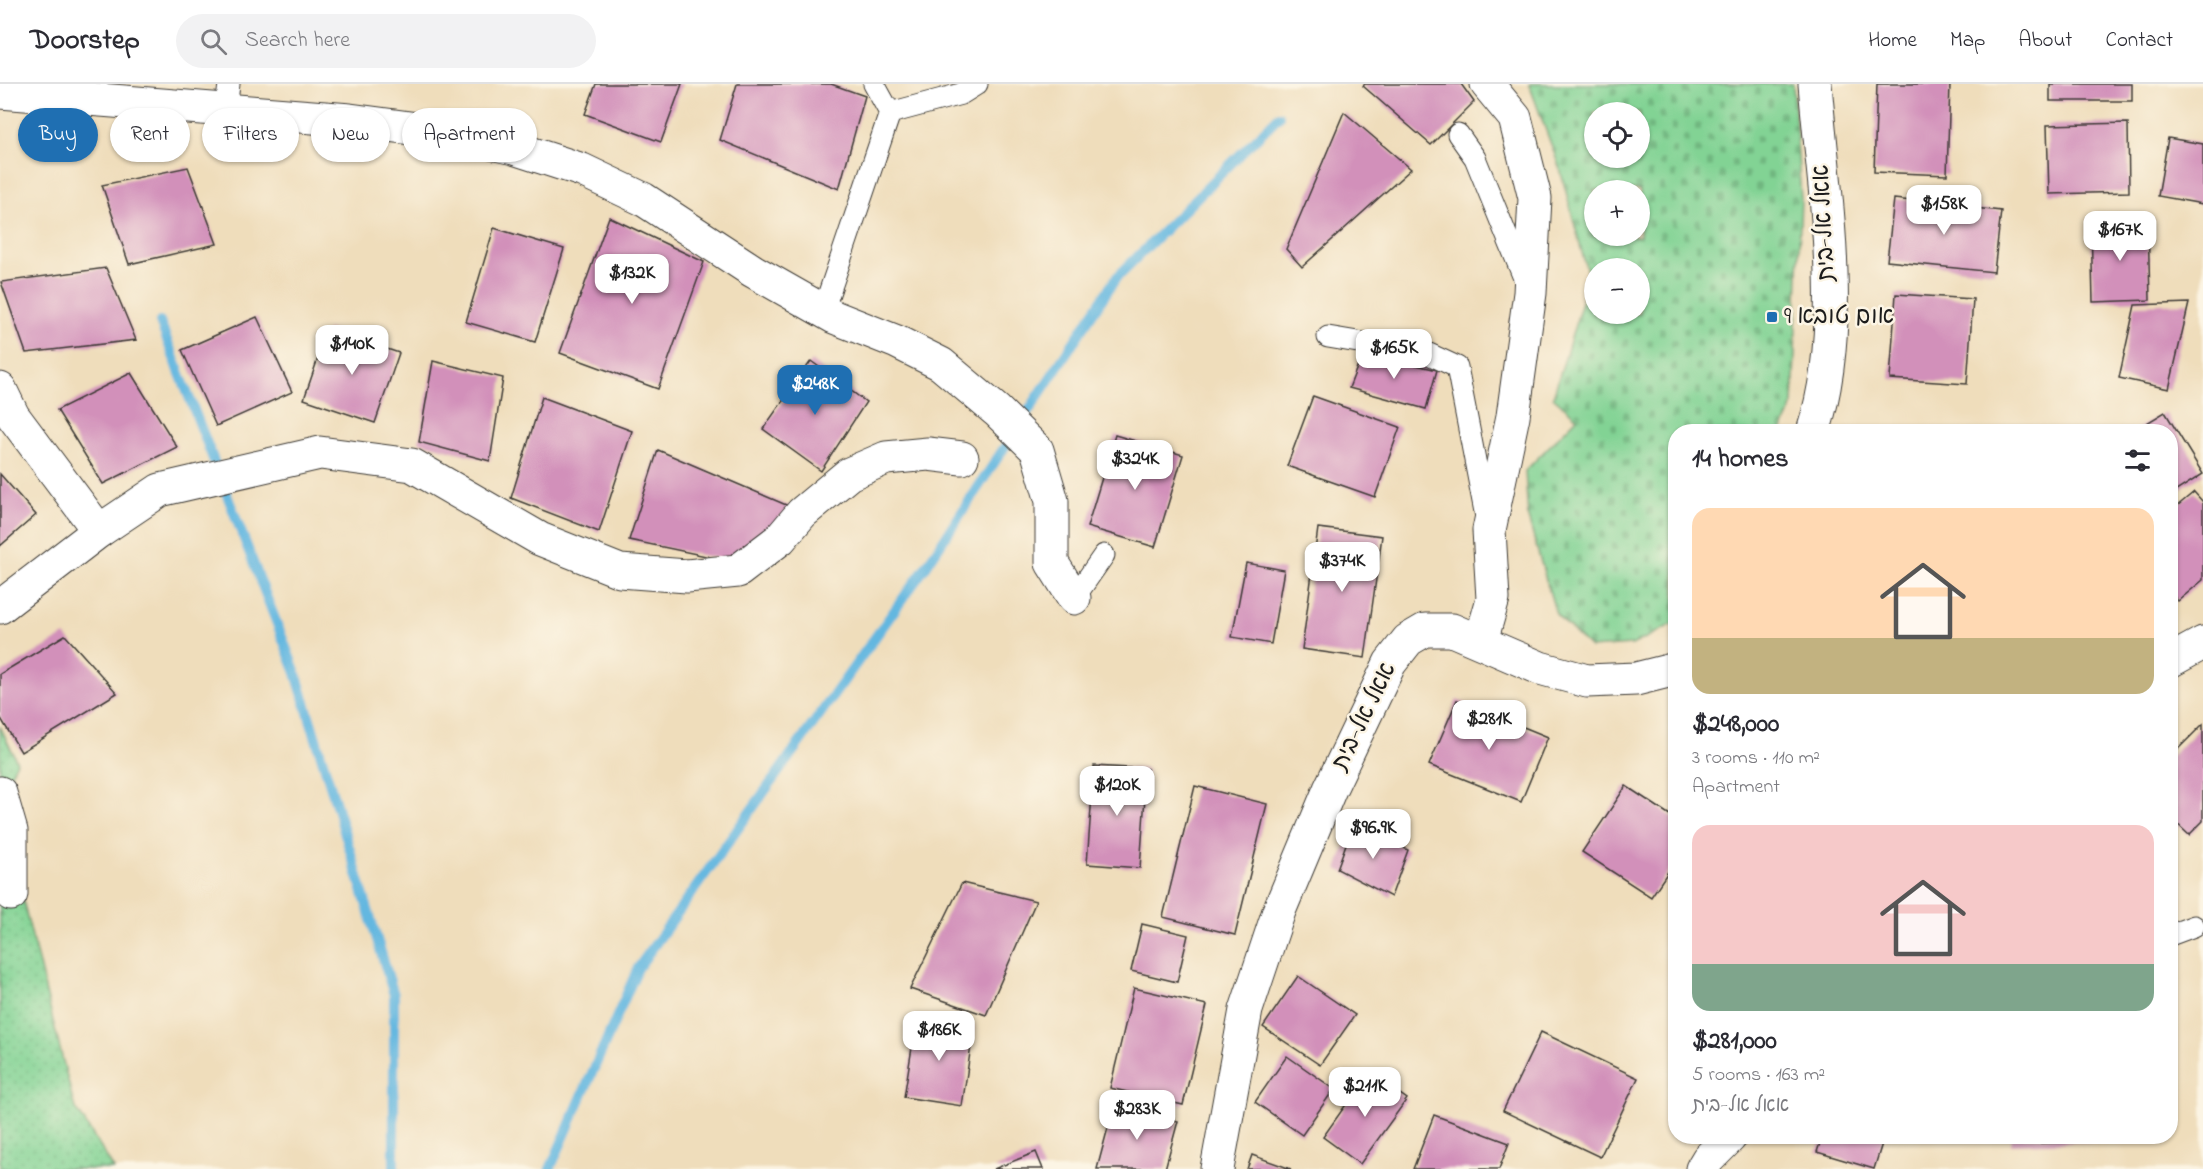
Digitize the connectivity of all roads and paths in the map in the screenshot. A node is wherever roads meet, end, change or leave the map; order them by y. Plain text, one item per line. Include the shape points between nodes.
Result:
1 (874, 84) edge
2 (977, 84) edge
3 (1487, 84) edge
4 (1815, 84) edge
5 (0, 92) edge
6 (228, 97) edge
7 (890, 113) junction
8 (1458, 134) dead end
9 (1530, 293) junction
10 (823, 311) junction
11 (1328, 337) dead end
12 (0, 389) edge
13 (1816, 424) edge
14 (962, 458) dead end
15 (1489, 530) junction
16 (99, 531) junction
17 (1104, 555) dead end
18 (1074, 598) joint
19 (0, 607) edge
20 (1481, 641) junction
21 (2203, 643) edge
22 (2178, 657) edge
23 (1668, 671) edge
24 (0, 793) edge
25 (11, 894) dead end
26 (2193, 926) dead end
27 (2178, 932) edge
28 (1723, 1144) edge
29 (1217, 1169) edge
30 (1702, 1169) edge

1 - 7 lane
2 - 7 lane via 961,94
3 - 9 street via 1515,118 1535,198
4 - 13 street, אאל אל-בית via 1827,214 1831,330
5 - 6 street
6 - 10 street via 440,132 514,148 582,170 643,199 753,271
7 - 10 lane
8 - 9 lane via 1475,158
9 - 15 street via 1513,416
10 - 18 street via 941,364 998,411 1037,450 1052,501 1052,563
11 - 15 lane via 1429,354 1457,367
12 - 16 street via 13,416
14 - 16 street via 928,454 886,458 849,474 802,513 780,539 738,571 687,576 620,571 540,539 412,465 320,453 160,490
15 - 20 street via 1493,599
16 - 19 street
17 - 18 lane
20 - 23 street, אאל אל-בית via 1540,668 1587,681 1636,680
20 - 29 street, אאל אל-בית via 1452,630 1425,630 1408,640 1390,663 1330,789 1279,911 1246,1010
21 - 22 street
24 - 25 street via 10,831
26 - 27 lane
28 - 30 street

